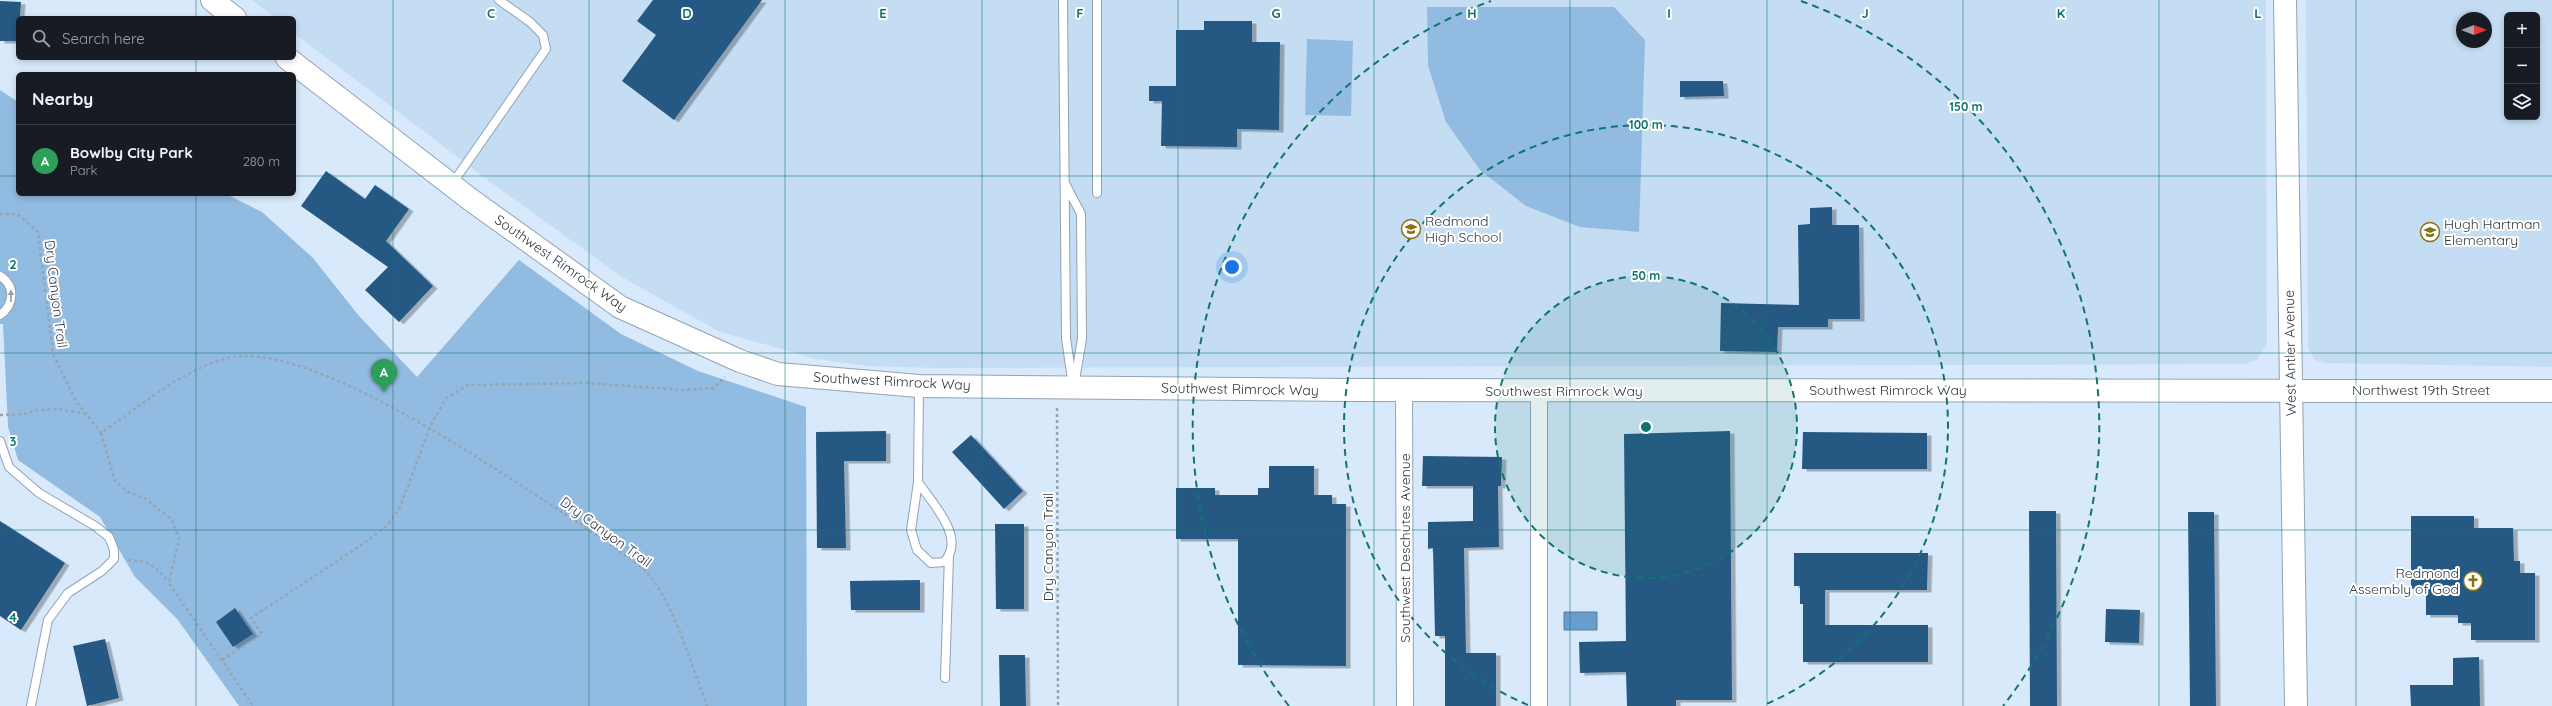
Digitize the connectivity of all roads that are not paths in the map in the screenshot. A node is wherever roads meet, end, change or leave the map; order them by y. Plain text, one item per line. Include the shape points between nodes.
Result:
1 (212, 0) edge
2 (499, 0) edge
3 (1063, 0) edge
4 (1097, 0) edge
5 (2285, 0) edge
6 (232, 16) edge
7 (290, 60) edge
8 (1065, 183) junction
9 (451, 185) junction
10 (1097, 193) dead end
11 (0, 276) edge
12 (0, 315) edge
13 (919, 386) junction
14 (1065, 387) junction
15 (2290, 390) junction
16 (1404, 391) junction
17 (1539, 391) junction
18 (2552, 391) edge
19 (0, 441) edge
20 (918, 482) junction
21 (949, 556) junction
22 (945, 678) dead end
23 (31, 706) edge
24 (1405, 706) edge
25 (1539, 706) edge
26 (2296, 706) edge

1 - 6 main road
2 - 9 lane via 530,22 543,36 546,49
3 - 8 lane
4 - 10 lane
5 - 15 main road, West Antler Avenue
7 - 9 main road, Southwest Rimrock Way
8 - 14 lane
8 - 14 lane via 1081,214 1082,339
9 - 13 main road, Southwest Rimrock Way via 620,307 740,361 778,374
12 -> 11 lane via 11,304 12,295 10,287
13 - 14 main road, Southwest Rimrock Way
13 - 20 lane
14 - 16 main road, Southwest Rimrock Way
15 - 17 main road, Southwest Rimrock Way
15 - 18 main road, Northwest 19th Street
15 - 26 main road, West Antler Avenue
16 - 17 main road, Southwest Rimrock Way
16 - 24 street, Southwest Deschutes Avenue
17 - 25 street
19 - 23 lane via 8,467 39,493 95,526 109,537 114,550 114,559 102,571 68,593 48,620
20 - 21 lane via 948,527 952,542
20 - 21 lane via 911,530 917,550 931,562 944,562
21 - 22 lane

